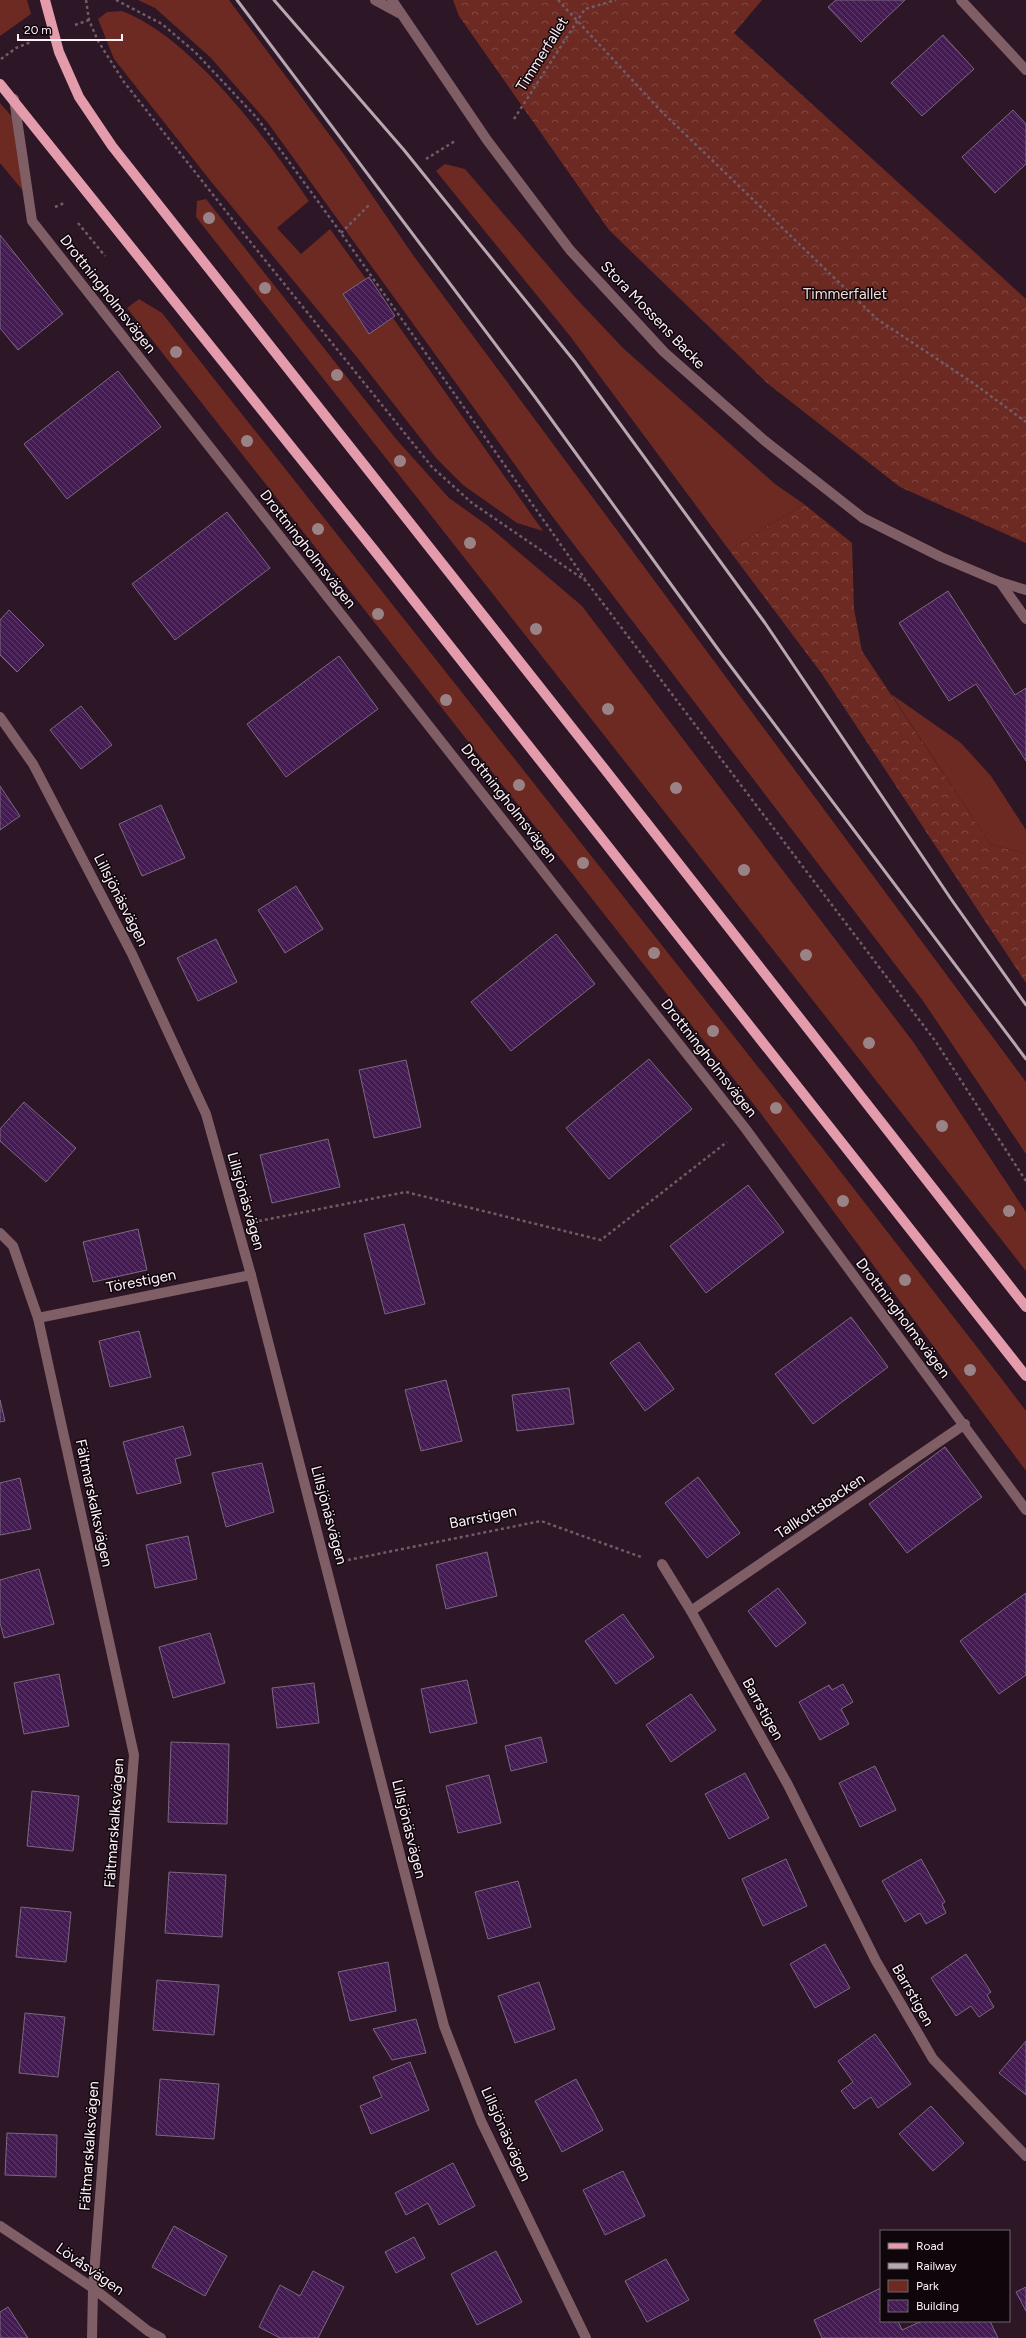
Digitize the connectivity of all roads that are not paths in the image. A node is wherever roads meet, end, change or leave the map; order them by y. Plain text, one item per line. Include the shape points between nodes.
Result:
1 (45, 0) edge
2 (376, 0) edge
3 (392, 0) edge
4 (961, 0) edge
5 (399, 13) junction
6 (1026, 70) edge
7 (0, 84) edge
8 (14, 99) junction
9 (1000, 582) junction
10 (1026, 590) edge
11 (1026, 619) edge
12 (0, 717) edge
13 (0, 1233) edge
14 (251, 1275) junction
15 (1026, 1307) edge
16 (38, 1318) junction
17 (1026, 1376) edge
18 (965, 1424) junction
19 (1026, 1510) edge
20 (662, 1564) road end
21 (691, 1611) junction
22 (1026, 2156) edge
23 (0, 2226) edge
24 (93, 2288) junction
25 (92, 2338) edge
26 (161, 2338) edge
27 (586, 2338) edge

1 - 15 main road via 59,52 79,97 112,146
2 - 5 street, Stora Mossens Backe
3 - 5 street, Stora Mossens Backe
4 - 6 street
5 - 9 street, Stora Mossens Backe via 487,140 570,250 664,352 765,442 864,518 941,558
7 - 8 main road
8 - 17 main road via 374,550
8 - 18 street, Drottningholmsvägen via 32,221 745,1128 865,1294
9 - 10 street, Stora Mossens Backe
9 - 11 street
12 - 14 street, Lillsjönäsvägen via 33,764 138,968 206,1114
13 - 16 street, Fältmarskalksvägen via 13,1246
14 - 16 street, Törestigen
14 - 27 street, Lillsjönäsvägen via 444,2026 481,2121
16 - 24 street, Fältmarskalksvägen via 134,1755
18 - 19 street, Drottningholmsvägen
18 - 21 street, Tallkottsbacken
20 - 21 street, Barrstigen
21 - 22 street, Barrstigen via 788,1785 876,1961 933,2059
23 - 24 street, Lövåsvägen
24 - 25 street, Fältmarskalksvägen
24 - 26 street, Lövåsvägen via 148,2331

